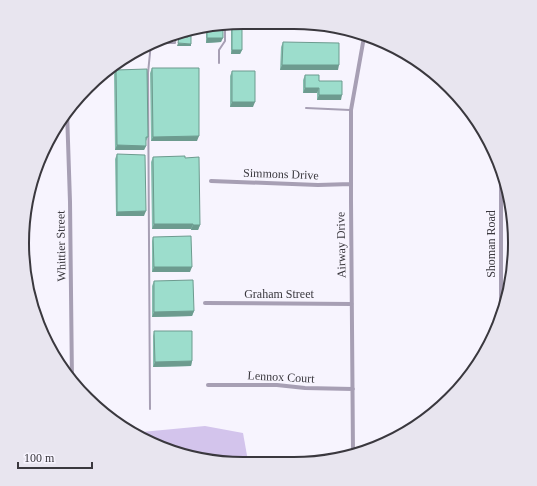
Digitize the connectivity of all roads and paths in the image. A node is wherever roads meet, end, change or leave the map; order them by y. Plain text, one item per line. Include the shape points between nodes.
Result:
1 (225, 30) edge
2 (175, 40) edge
3 (363, 40) edge
4 (166, 43) edge
5 (150, 50) edge
6 (219, 63) dead end
7 (306, 108) dead end
8 (351, 110) junction
9 (67, 121) edge
10 (211, 181) dead end
11 (351, 184) junction
12 (501, 189) edge
13 (503, 290) edge
14 (205, 303) dead end
15 (352, 304) junction
16 (72, 372) edge
17 (208, 386) dead end
18 (353, 389) junction
19 (150, 409) dead end
20 (353, 449) edge

1 - 6 lane via 225,41 219,50
2 - 4 lane via 175,43
3 - 8 street, Airway Drive
5 - 19 lane
7 - 8 lane
8 - 11 street, Airway Drive
9 - 16 street, Whittier Street
10 - 11 street, Simmons Drive
11 - 15 street, Airway Drive
12 - 13 street, Shoman Road
14 - 15 street, Graham Street
15 - 18 street, Airway Drive
17 - 18 street, Lennox Court via 276,385
18 - 20 street, Airway Drive

